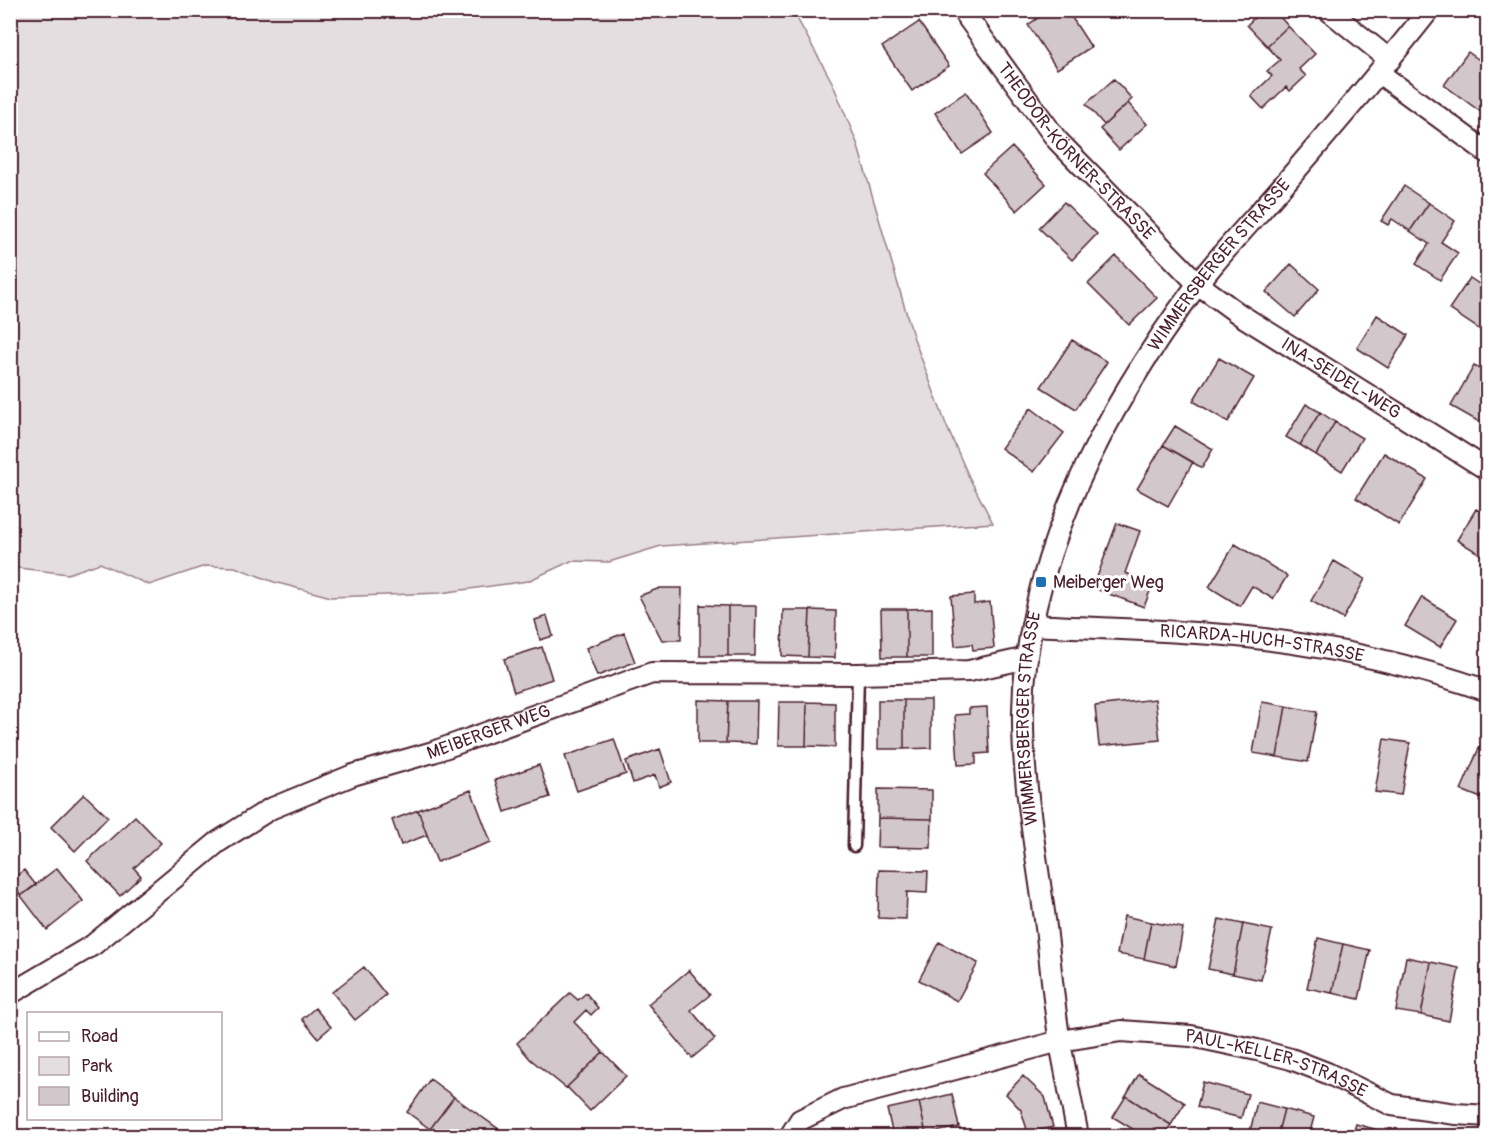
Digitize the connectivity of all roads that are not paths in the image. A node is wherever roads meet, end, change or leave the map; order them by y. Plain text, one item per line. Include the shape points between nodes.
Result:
1 (962, 10) edge
2 (1328, 10) edge
3 (1429, 10) edge
4 (1384, 66) junction
5 (1488, 153) edge
6 (1198, 284) junction
7 (1488, 470) edge
8 (1032, 625) junction
9 (1027, 658) junction
10 (858, 674) junction
11 (1488, 691) edge
12 (854, 846) dead end
13 (10, 993) edge
14 (1060, 1041) junction
15 (1488, 1116) edge
16 (789, 1137) edge
17 (1078, 1137) edge

1 - 6 street, THEODOR-KÖRNER-STRASSE via 1057,140
2 - 4 street
3 - 4 street, WIMMERSBERGER STRASSE
4 - 5 street
4 - 6 street, WIMMERSBERGER STRASSE
6 - 7 street, INA-SEIDEL-WEG via 1239,314
6 - 8 street, WIMMERSBERGER STRASSE via 1151,350 1078,484 1046,565
8 - 9 street, WIMMERSBERGER STRASSE
8 - 11 street, RICARDA-HUCH-STRASSE via 1247,637 1361,655 1434,672
9 - 10 street, MEIBERGER WEG via 969,671
9 - 14 street, WIMMERSBERGER STRASSE via 1024,775
10 - 12 lane
10 - 13 street, MEIBERGER WEG via 652,673 433,752 354,775 270,809 218,842 93,945
14 - 15 street, PAUL-KELLER-STRASSE via 1121,1031 1191,1036 1292,1059 1392,1106
14 - 16 street via 843,1099 800,1120
14 - 17 street, WIMMERSBERGER STRASSE

